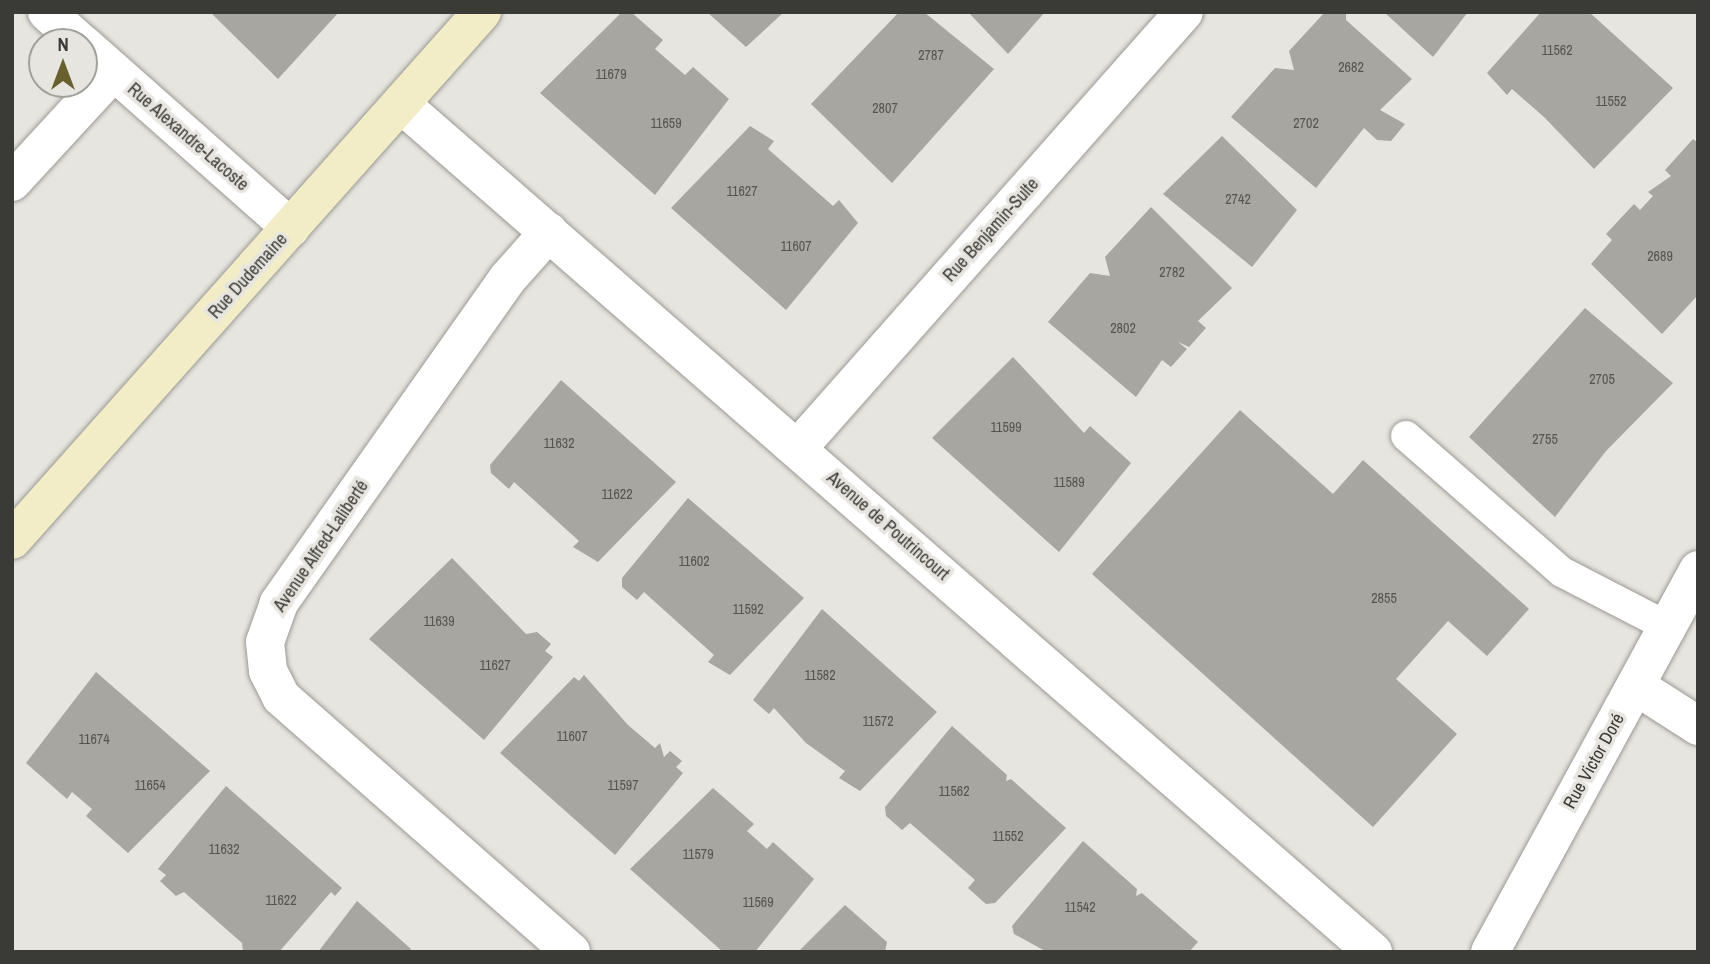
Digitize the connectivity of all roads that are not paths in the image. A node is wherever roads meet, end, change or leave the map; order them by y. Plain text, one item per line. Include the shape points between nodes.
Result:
1 (47, 12) edge
2 (482, 12) edge
3 (1184, 12) edge
4 (64, 28) edge
5 (98, 58) edge
6 (113, 72) junction
7 (401, 104) junction
8 (12, 182) edge
9 (291, 228) junction
10 (549, 232) junction
11 (1406, 436) dead end
12 (798, 448) junction
13 (12, 540) edge
14 (1698, 570) edge
15 (1668, 627) junction
16 (1636, 686) junction
17 (1698, 726) edge
18 (571, 952) edge
19 (1373, 952) edge
20 (1490, 952) edge

1 - 4 street, Rue Alexandre-Lacoste
2 - 7 street, Rue Dudemaine
3 - 12 street, Rue Benjamin-Sulte
5 - 6 street, Rue Alexandre-Lacoste
6 - 8 street
6 - 9 street, Rue Alexandre-Lacoste
7 - 9 street, Rue Dudemaine
7 - 10 street, Avenue de Poutrincourt
9 - 13 street, Rue Dudemaine
10 - 12 street, Avenue de Poutrincourt
10 - 18 street, Avenue Alfred-Laliberté via 508,278 279,603 265,642 268,671 281,697
11 - 15 lane via 1562,572
12 - 19 street, Avenue de Poutrincourt
14 - 15 street, Rue Victor Doré
15 - 16 street, Rue Victor Doré
16 - 17 street
16 - 20 street, Rue Victor Doré

